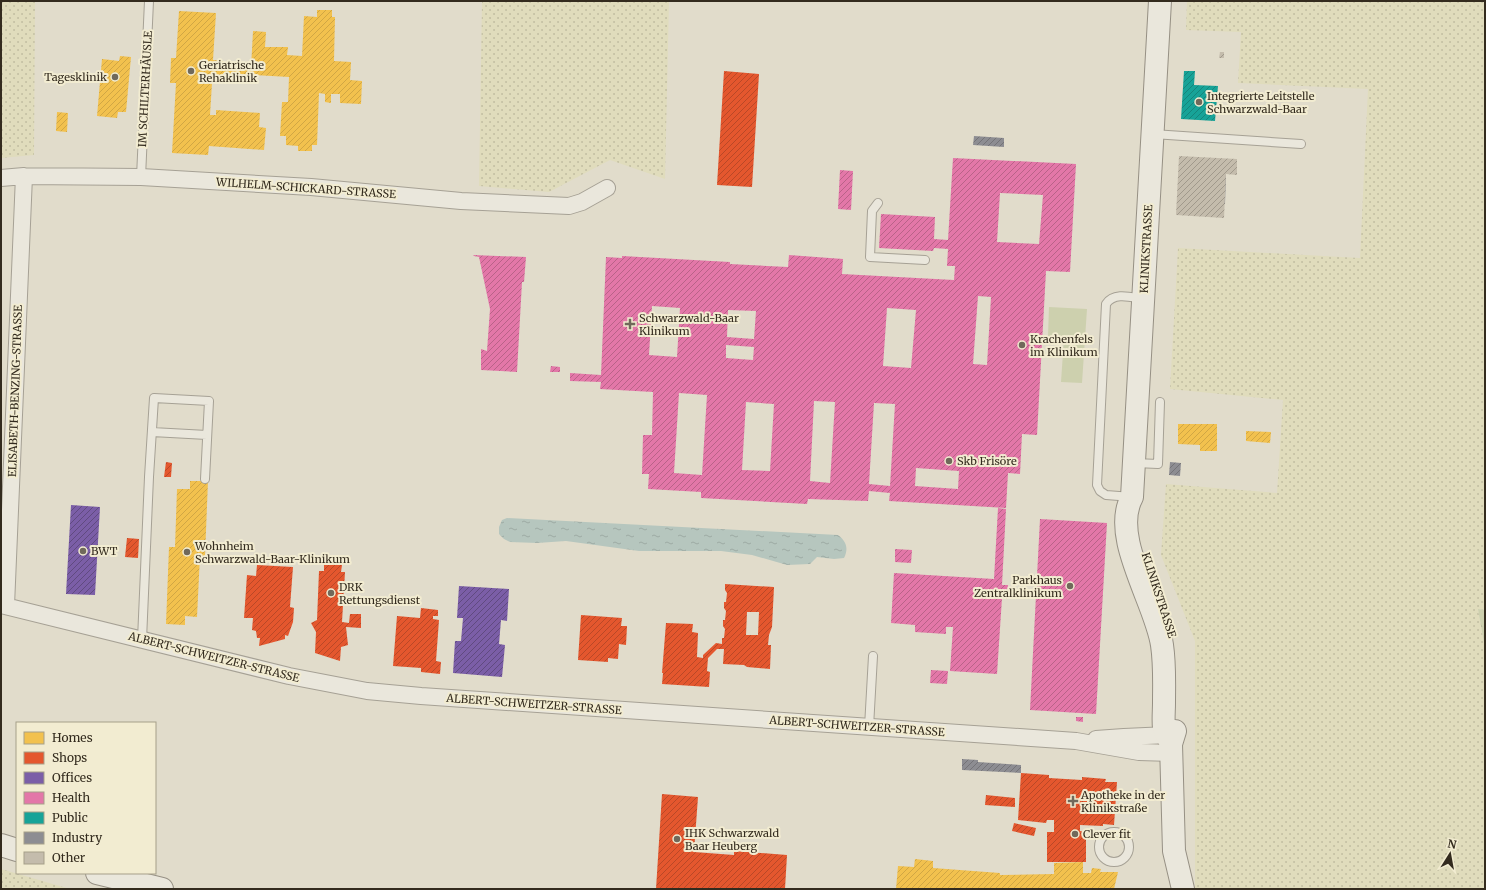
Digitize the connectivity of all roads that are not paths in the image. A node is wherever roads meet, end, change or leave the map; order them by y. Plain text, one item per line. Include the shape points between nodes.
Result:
1 (149, 1) edge
2 (1160, 1) edge
3 (1152, 134) junction
4 (1301, 144) dead end
5 (24, 176) junction
6 (141, 177) junction
7 (1, 178) edge
8 (607, 188) dead end
9 (878, 203) dead end
10 (925, 260) dead end
11 (1143, 299) junction
12 (1160, 402) dead end
13 (152, 432) junction
14 (207, 434) junction
15 (1134, 463) junction
16 (205, 479) dead end
17 (1132, 497) junction
18 (3, 606) edge
19 (142, 640) junction
20 (873, 656) dead end
21 (869, 727) junction
22 (1170, 744) junction
23 (1, 845) edge
24 (16, 850) edge
25 (1174, 851) junction
26 (101, 874) edge
27 (162, 889) edge
28 (1167, 889) edge
29 (1183, 889) edge

1 - 6 lane, IM SCHILTERHÄUSLE
2 - 3 street, KLINIKSTRASSE
3 - 4 lane
3 - 11 street, KLINIKSTRASSE
5 - 6 street, WILHELM-SCHICKARD-STRASSE
5 - 7 street, WILHELM-SCHICKARD-STRASSE
5 - 18 street, ELISABETH-BENZING-STRASSE
6 - 8 street, WILHELM-SCHICKARD-STRASSE via 311,187 461,201 569,206
9 - 10 lane via 872,211 870,257
11 - 15 street, KLINIKSTRASSE
11 - 17 lane via 1116,297 1106,304 1097,485 1106,495
12 - 15 lane via 1158,464
13 - 14 lane
13 - 14 lane via 154,398 209,401
13 - 19 lane
14 - 16 lane
15 - 17 street, KLINIKSTRASSE
17 - 22 street, KLINIKSTRASSE via 1139,503 1142,542 1147,564 1171,627 1176,653 1176,727
18 - 19 street, ALBERT-SCHWEITZER-STRASSE
19 - 21 street, ALBERT-SCHWEITZER-STRASSE via 289,676 367,690 421,696
20 - 21 lane
21 - 22 street, ALBERT-SCHWEITZER-STRASSE via 1076,741 1124,737
22 - 25 street, KLINIKSTRASSE
23 - 24 street
25 - 28 street, KLINIKSTRASSE
25 - 29 street, KLINIKSTRASSE
26 - 27 street

